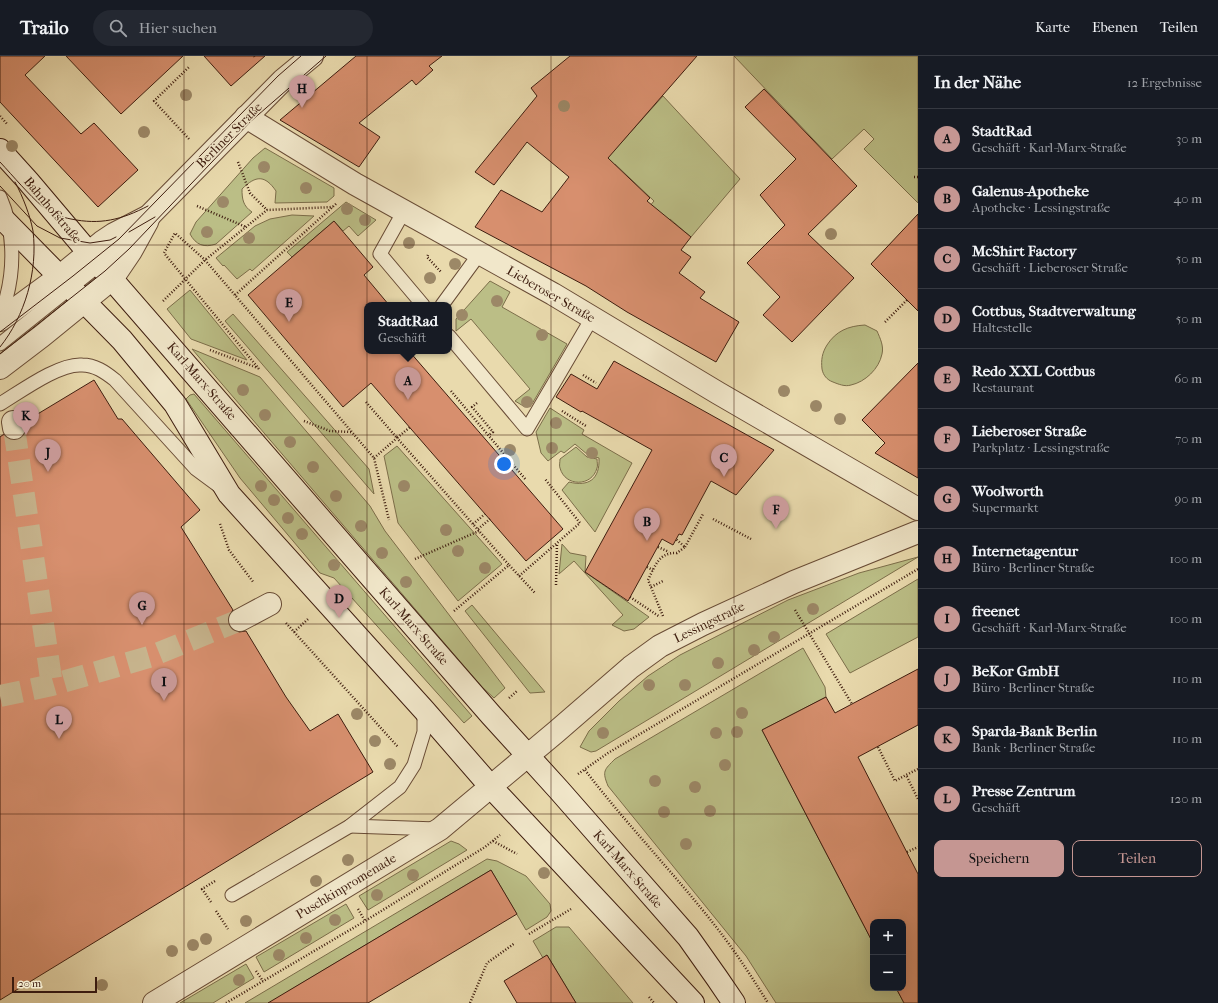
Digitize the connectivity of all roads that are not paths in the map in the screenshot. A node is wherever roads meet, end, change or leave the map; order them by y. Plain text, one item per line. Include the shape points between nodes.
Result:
1 (312, 56) edge
2 (246, 117) junction
3 (0, 150) edge
4 (0, 197) edge
5 (404, 211) junction
6 (149, 216) junction
7 (4, 220) edge
8 (480, 253) junction
9 (100, 266) junction
10 (71, 289) junction
11 (420, 302) edge
12 (444, 302) edge
13 (0, 317) edge
14 (592, 318) junction
15 (0, 320) edge
16 (452, 340) edge
17 (0, 344) edge
18 (0, 368) edge
19 (0, 404) edge
20 (229, 494) junction
21 (918, 509) edge
22 (918, 532) edge
23 (270, 604) dead end
24 (240, 620) tunnel mouth
25 (424, 710) junction
26 (528, 756) junction
27 (491, 787) junction
28 (350, 826) junction
29 (440, 829) junction
30 (232, 895) dead end
31 (154, 1003) edge
32 (693, 1003) edge
33 (734, 1003) edge

1 - 2 street, Berliner Straße via 283,80
2 - 5 street, Lieberoser Straße
2 - 6 street, Berliner Straße
3 - 9 street, Bahnhofstraße
4 - 7 lane
5 - 8 street, Lieberoser Straße
5 - 11 lane via 380,254
6 - 9 street, Berliner Straße via 131,251
6 - 9 street, Berliner Straße via 114,234
7 - 10 street
7 - 13 lane via 12,244 12,265 9,288
8 - 12 lane
8 - 14 street, Lieberoser Straße
9 - 10 street, Berliner Straße
9 - 10 street, Berliner Straße
9 - 26 street, Karl-Marx-Straße
10 - 15 street, Berliner Straße
10 - 17 lane
10 - 18 street, Berliner Straße
10 - 20 street via 122,340 174,404
14 - 16 lane via 527,429
14 - 21 street, Lieberoser Straße
19 - 20 lane via 68,366 93,366 115,380 196,469
20 - 25 street
22 - 26 street, Lessingstraße via 794,582 660,646 630,667
23 - 24 street
25 - 27 street
25 - 28 lane via 424,732 414,765 400,787
26 - 27 street, Puschkinpromenade
26 - 33 street, Karl-Marx-Straße via 688,937
27 - 29 street, Puschkinpromenade
27 - 32 street
28 - 29 lane
28 - 30 lane
29 - 31 street, Puschkinpromenade

